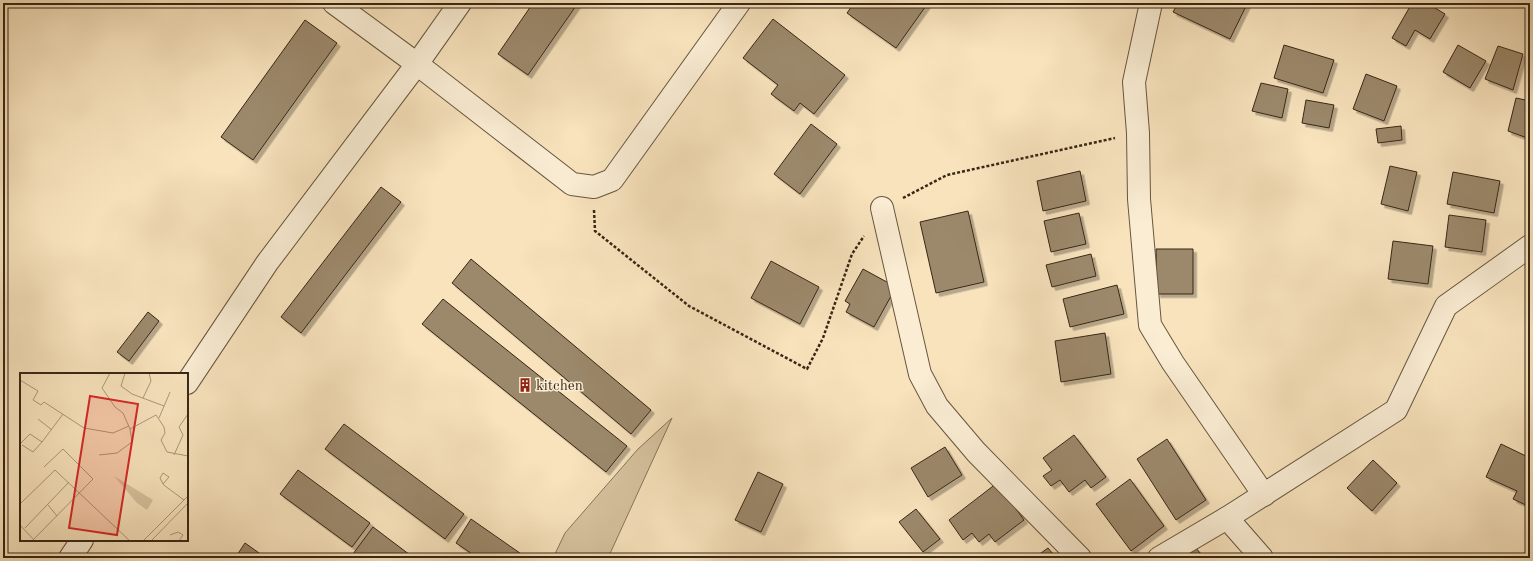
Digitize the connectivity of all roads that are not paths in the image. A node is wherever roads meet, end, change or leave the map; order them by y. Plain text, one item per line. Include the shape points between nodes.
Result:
1 (334, 3) edge
2 (460, 3) edge
3 (739, 3) edge
4 (1151, 3) edge
5 (417, 64) junction
6 (882, 208) road end
7 (1530, 246) edge
8 (188, 382) edge
9 (1264, 495) junction
10 (1227, 518) junction
11 (81, 541) edge
12 (70, 558) edge
13 (1080, 558) edge
14 (1159, 558) edge
15 (1262, 558) edge

1 - 5 street
2 - 5 street
3 - 5 street via 612,180 594,187 572,184
4 - 9 street via 1134,82 1139,199 1150,325 1173,363
5 - 8 street via 267,263
6 - 13 street via 920,374 937,406 976,452
7 - 9 street via 1446,306 1396,410
9 - 10 street
10 - 14 street
10 - 15 street
11 - 12 street

